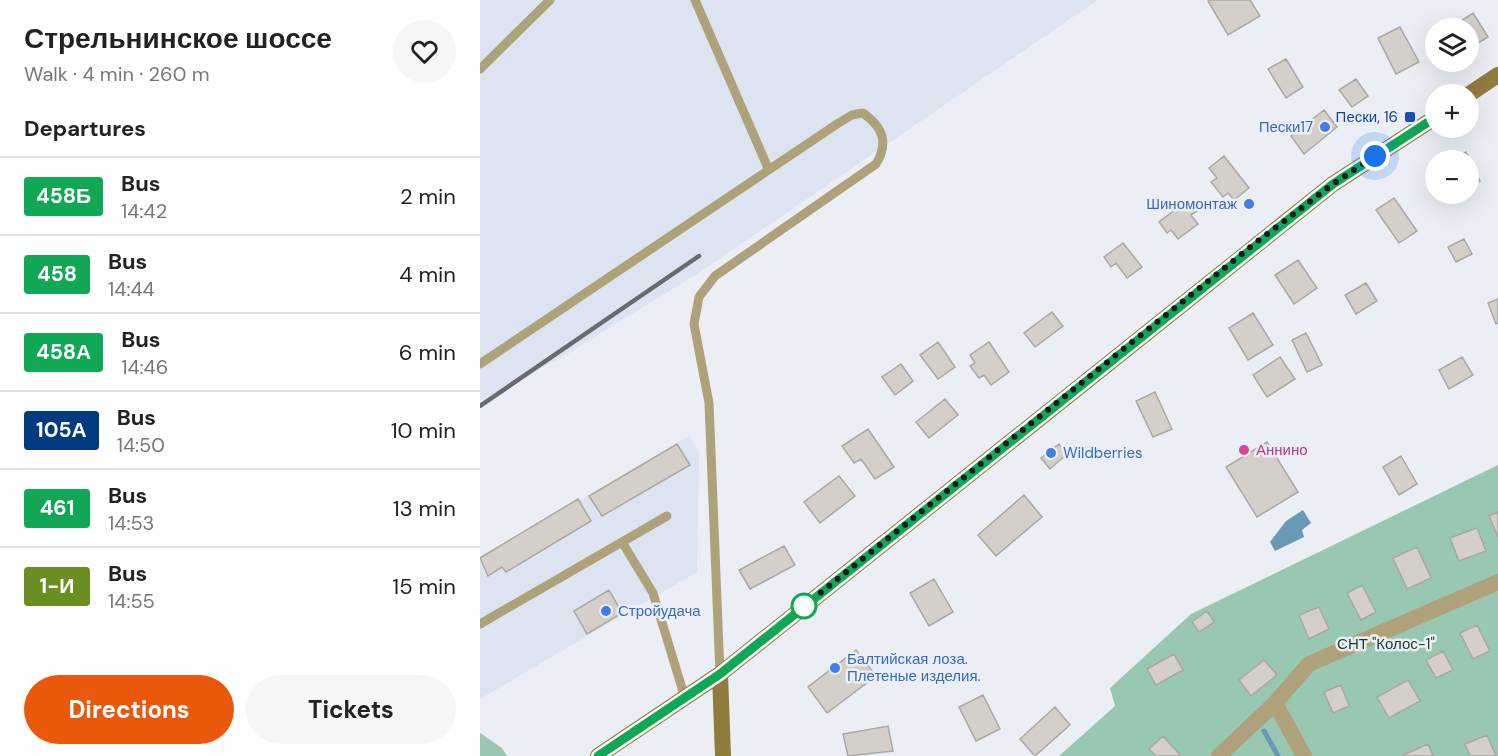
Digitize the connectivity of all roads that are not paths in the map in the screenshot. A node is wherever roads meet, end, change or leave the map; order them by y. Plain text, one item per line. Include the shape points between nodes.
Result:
1 (550, 0) edge
2 (695, 0) edge
3 (480, 69) edge
4 (1498, 75) edge
5 (1479, 88) edge
6 (1425, 124) edge
7 (768, 168) junction
8 (480, 364) edge
9 (667, 516) dead end
10 (622, 542) junction
11 (1498, 582) edge
12 (480, 624) edge
13 (720, 674) junction
14 (685, 698) junction
15 (1275, 703) junction
16 (598, 756) edge
17 (723, 756) edge
18 (1219, 756) edge
19 (1304, 756) edge

1 - 3 lane
2 - 7 lane
4 - 5 main road
6 - 13 main road via 1333,184 1258,241
7 - 8 lane
7 - 13 lane via 852,115 863,113 873,120 884,139 876,164 715,276 699,297 694,324 709,403
9 - 10 lane
10 - 12 lane
10 - 14 lane via 653,593
11 - 15 street via 1309,664
13 - 14 main road
13 - 17 main road
14 - 16 main road
15 - 18 street
15 - 19 street

